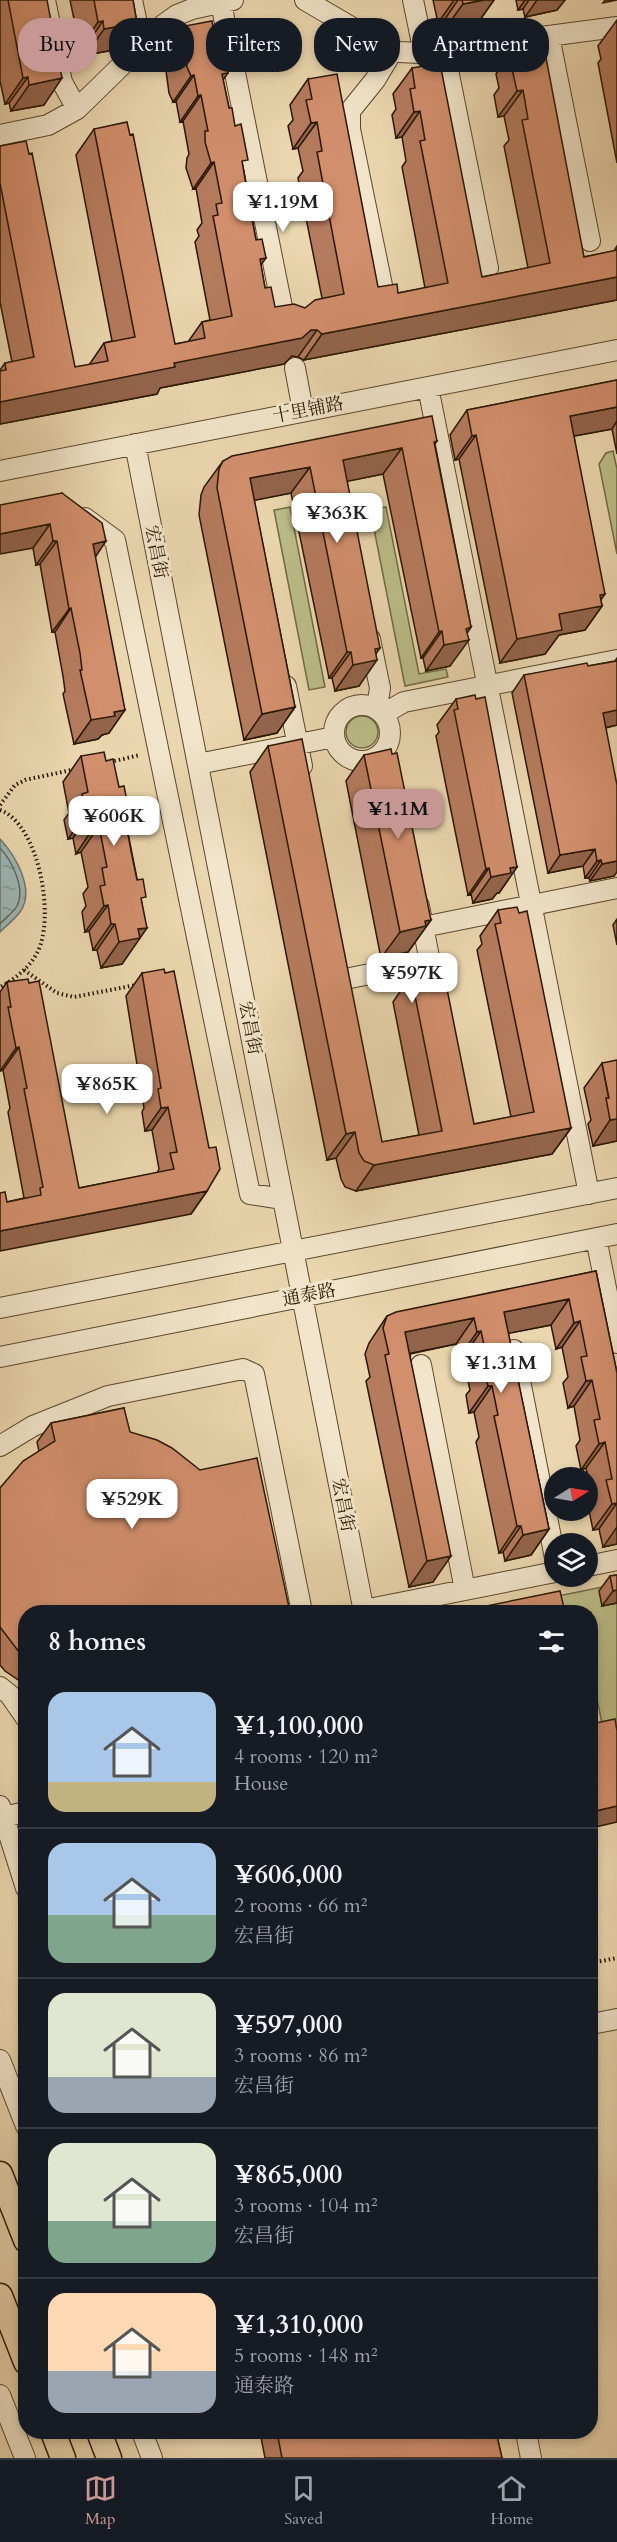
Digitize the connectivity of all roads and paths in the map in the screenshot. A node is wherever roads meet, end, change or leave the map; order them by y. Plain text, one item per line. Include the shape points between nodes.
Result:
1 (45, 0) edge
2 (132, 0) edge
3 (305, 0) edge
4 (413, 0) edge
5 (227, 1) edge
6 (136, 18) edge
7 (174, 18) edge
8 (337, 18) edge
9 (417, 18) edge
10 (617, 27) edge
11 (549, 36) joint
12 (116, 72) edge
13 (380, 72) edge
14 (448, 72) edge
15 (77, 109) junction
16 (0, 135) edge
17 (590, 241) dead end
18 (488, 268) dead end
19 (384, 295) edge
20 (285, 322) edge
21 (617, 350) edge
22 (295, 368) dead end
23 (428, 387) junction
24 (303, 411) junction
25 (135, 444) junction
26 (0, 471) edge
27 (73, 509) edge
28 (366, 621) edge
29 (617, 660) edge
30 (282, 665) edge
31 (488, 686) junction
32 (380, 711) junction
33 (334, 737) junction
34 (298, 744) junction
35 (159, 751) junction
36 (382, 752) junction
37 (104, 763) edge
38 (198, 764) junction
39 (82, 768) edge
40 (392, 772) edge
41 (305, 779) edge
42 (0, 805) edge
43 (0, 810) edge
44 (414, 883) edge
45 (617, 888) edge
46 (531, 906) junction
47 (423, 927) junction
48 (234, 951) junction
49 (340, 955) edge
50 (201, 958) junction
51 (430, 962) junction
52 (24, 970) junction
53 (345, 979) junction
54 (139, 984) dead end
55 (0, 987) edge
56 (349, 1001) edge
57 (441, 1017) edge
58 (617, 1188) edge
59 (589, 1194) junction
60 (283, 1199) junction
61 (617, 1234) edge
62 (596, 1238) junction
63 (293, 1251) junction
64 (302, 1297) junction
65 (0, 1308) edge
66 (617, 1343) edge
67 (514, 1350) edge
68 (0, 1357) edge
69 (421, 1365) dead end
70 (1, 1440) edge
71 (550, 1533) edge
72 (617, 1560) edge
73 (598, 1564) edge
74 (544, 1574) edge
75 (465, 1590) junction
76 (301, 1605) edge
77 (363, 1605) edge
78 (393, 1605) edge
79 (0, 1687) edge
80 (18, 1706) edge
81 (2, 1811) edge
82 (18, 1812) edge
83 (18, 1862) edge
84 (617, 1958) edge
85 (598, 1962) edge
86 (617, 2019) edge
87 (598, 2023) edge
88 (0, 2060) edge
89 (18, 2106) edge
90 (0, 2174) edge
91 (18, 2220) edge
92 (0, 2296) edge
93 (18, 2342) edge
94 (0, 2395) edge
95 (56, 2439) edge
96 (102, 2439) edge
97 (145, 2439) edge
98 (527, 2439) edge
99 (25, 2458) edge
100 (63, 2458) edge
101 (109, 2458) edge
102 (152, 2458) edge
103 (531, 2458) edge

1 - 15 street via 62,82
2 - 6 street
3 - 8 street
4 - 9 street
5 - 7 street
5 - 20 street
10 - 11 street
11 - 17 street
12 - 15 street
13 - 19 street via 350,111 350,129
14 - 18 street
15 - 16 street via 48,125
21 - 23 street, 十里铺路
22 - 24 street
23 - 24 street, 十里铺路
23 - 31 street
24 - 25 street, 十里铺路
25 - 26 street, 十里铺路
25 - 38 street, 宏昌街
27 - 35 street via 115,540
28 - 32 street via 380,688
29 - 31 street
30 - 34 street
31 - 32 street via 404,702
31 - 46 street
32 - 33 street via 361,704 344,711 334,727
32 - 36 street via 390,729
33 - 34 street
33 - 36 street via 342,753 351,759 368,760
34 - 38 street
34 - 41 street
35 - 37 path
35 - 50 street
36 - 40 street
38 - 48 street, 宏昌街
39 - 42 path via 25,780 15,785
43 - 52 path via 17,821 28,839 46,908 38,952
44 - 47 street
45 - 46 street
46 - 47 street
46 - 59 street
47 - 51 street
48 - 50 street
48 - 60 street, 宏昌街
49 - 53 street
50 - 60 street via 250,1194
51 - 53 street
51 - 57 street
52 - 54 path via 57,993 74,997
52 - 55 path
53 - 56 street
58 - 59 street
59 - 63 street
60 - 63 street, 宏昌街
61 - 62 street, 通泰路
62 - 64 street, 通泰路
62 - 66 street
63 - 64 street, 宏昌街
63 - 65 street
64 - 68 street, 通泰路
64 - 77 street, 宏昌街
67 - 71 street
69 - 75 street
70 - 76 street via 108,1396 243,1369 254,1374
72 - 73 street
74 - 75 street
75 - 78 street
79 - 80 street
81 - 82 street
81 - 83 street
84 - 85 path
86 - 87 street
88 - 89 street
90 - 91 main road
92 - 93 main road
94 - 99 street
95 - 100 main road
96 - 101 main road
97 - 102 street
98 - 103 street

